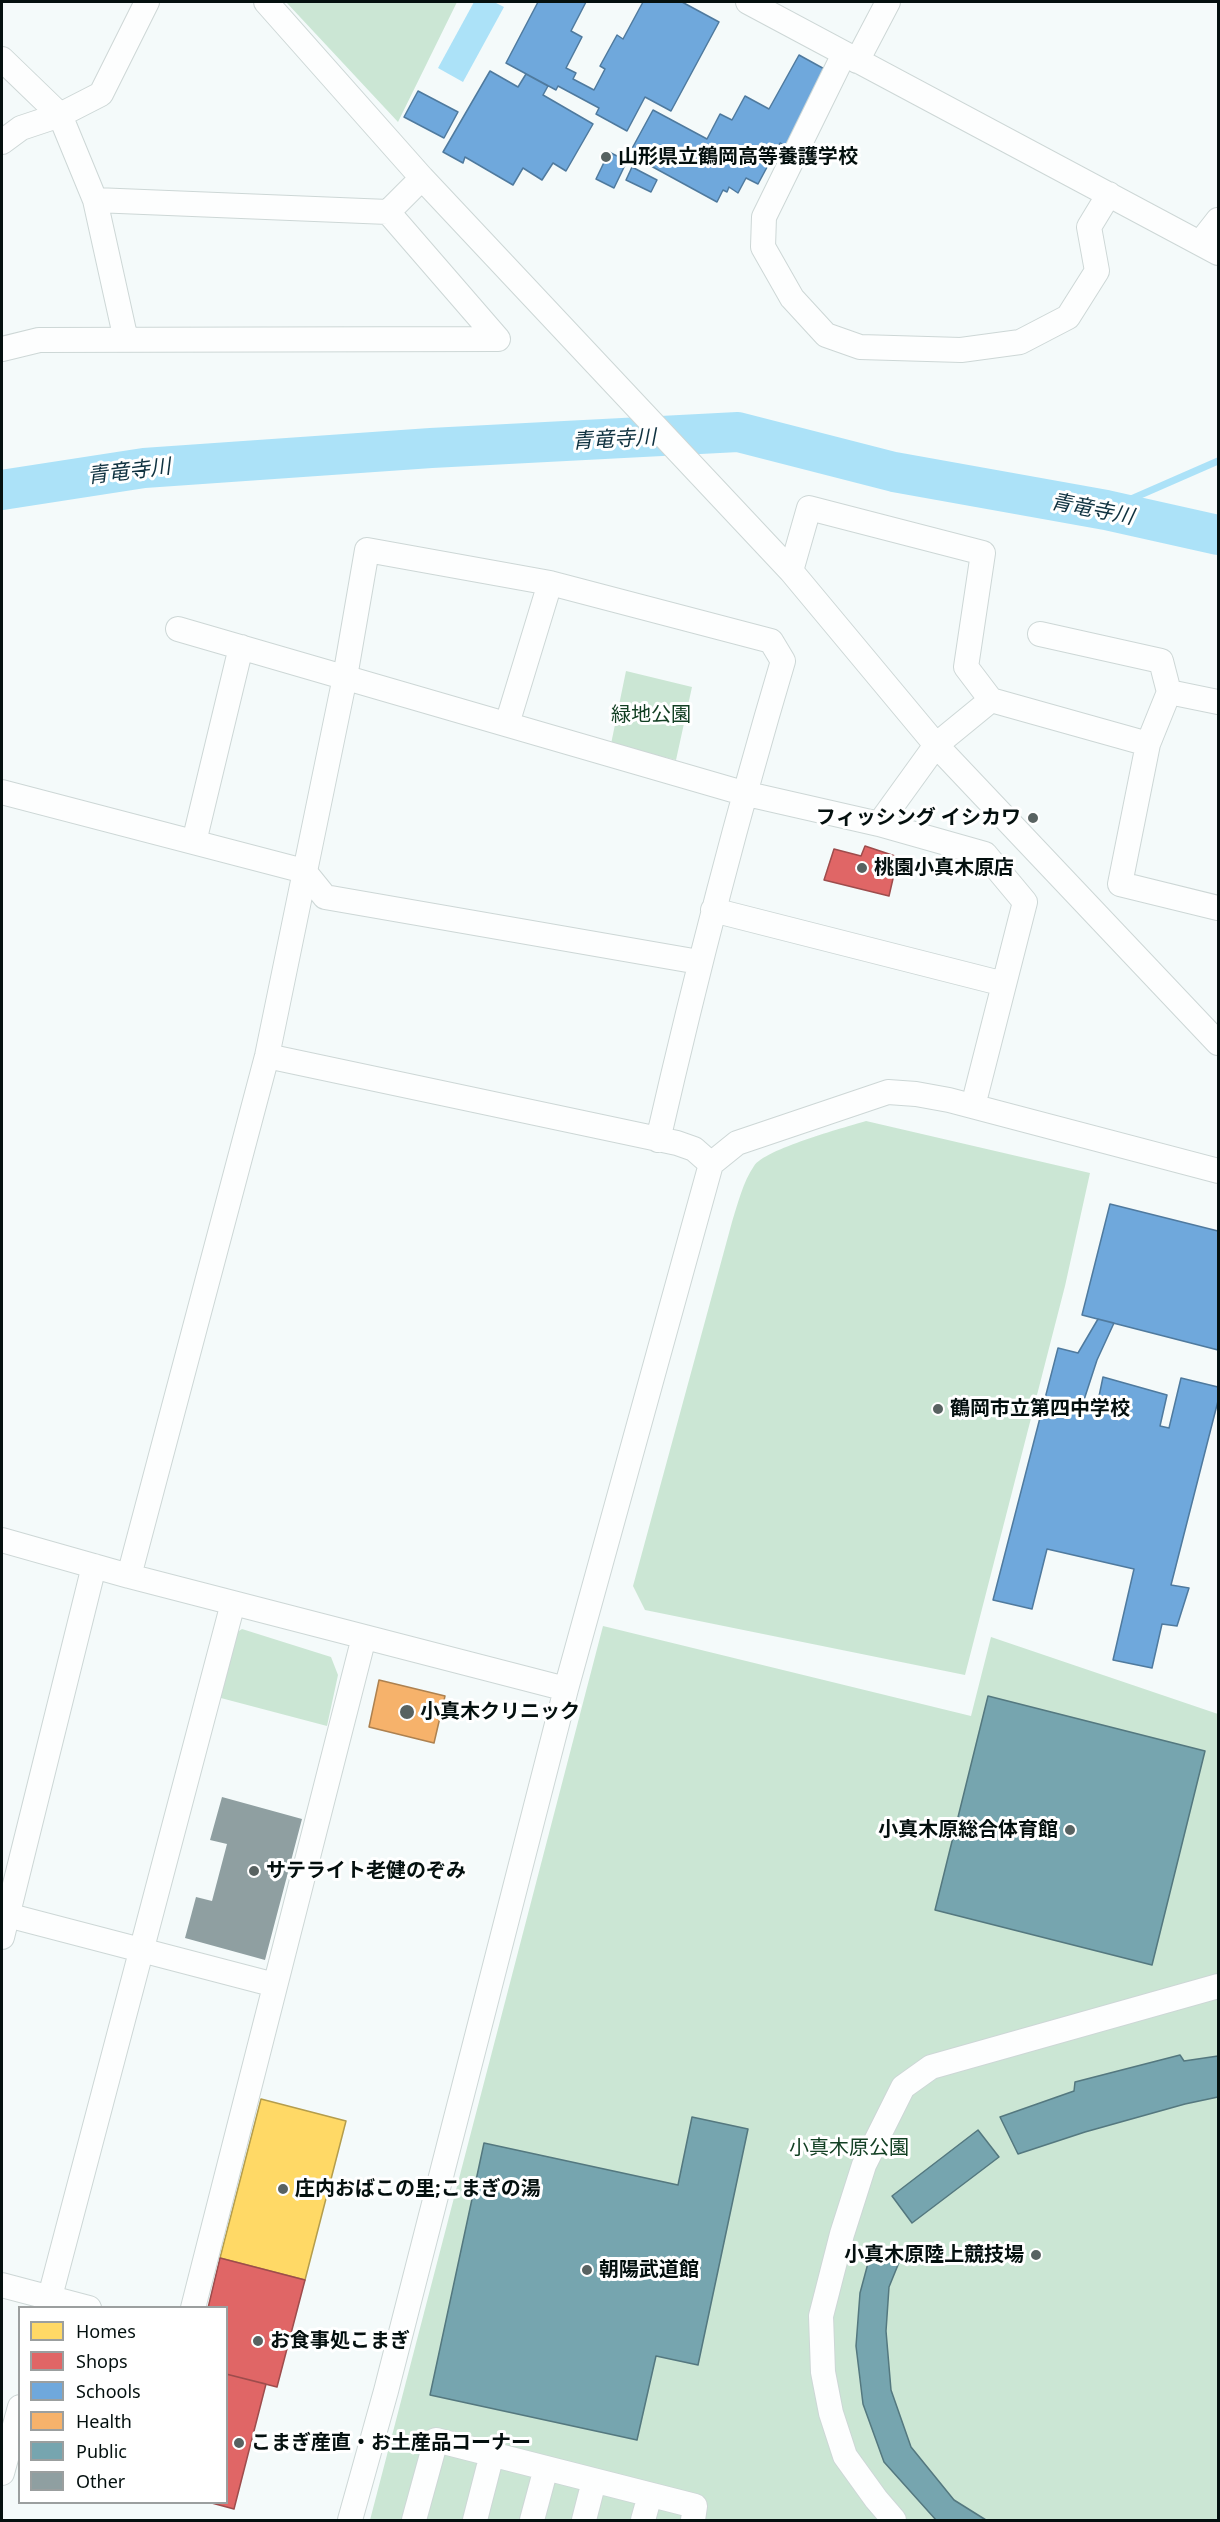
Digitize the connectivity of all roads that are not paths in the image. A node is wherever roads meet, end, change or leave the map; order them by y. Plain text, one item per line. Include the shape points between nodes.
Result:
1 (266, 2) edge
2 (748, 2) edge
3 (888, 2) edge
4 (141, 4) edge
5 (850, 57) junction
6 (2, 59) edge
7 (60, 115) junction
8 (2, 142) edge
9 (422, 178) junction
10 (1109, 194) junction
11 (95, 200) junction
12 (388, 212) junction
13 (1218, 220) edge
14 (1209, 248) edge
15 (126, 340) junction
16 (2, 349) edge
17 (791, 571) junction
18 (550, 583) junction
19 (178, 629) dead end
20 (1040, 634) dead end
21 (241, 647) junction
22 (345, 677) junction
23 (1169, 692) junction
24 (991, 700) junction
25 (1218, 702) edge
26 (507, 724) junction
27 (1148, 744) junction
28 (936, 745) junction
29 (2, 792) edge
30 (743, 793) junction
31 (879, 824) junction
32 (194, 842) junction
33 (304, 871) junction
34 (1218, 908) edge
35 (713, 910) junction
36 (699, 962) junction
37 (1004, 984) junction
38 (1218, 1043) edge
39 (267, 1056) junction
40 (973, 1106) junction
41 (658, 1140) junction
42 (711, 1164) junction
43 (1218, 1171) edge
44 (2, 1540) edge
45 (94, 1566) junction
46 (129, 1576) junction
47 (233, 1603) junction
48 (364, 1637) junction
49 (566, 1689) junction
50 (4, 1926) edge
51 (142, 1950) junction
52 (275, 1985) junction
53 (1218, 1986) edge
54 (2, 2285) edge
55 (48, 2302) edge
56 (81, 2306) edge
57 (193, 2306) edge
58 (18, 2414) edge
59 (492, 2454) junction
60 (546, 2468) junction
61 (2, 2473) edge
62 (594, 2481) junction
63 (650, 2495) junction
64 (350, 2520) edge
65 (414, 2520) edge
66 (475, 2520) edge
67 (532, 2520) edge
68 (584, 2520) edge
69 (643, 2520) edge
70 (693, 2520) edge
71 (894, 2520) edge

1 - 9 street
2 - 5 street
3 - 5 street
4 - 7 street via 101,94
5 - 10 street
5 - 10 street via 764,217 763,247 792,298 826,334 860,347 961,350 1020,342 1068,317 1097,271 1089,227
6 - 7 street
7 - 8 street via 21,128
7 - 11 street
9 - 12 street
9 - 17 street
10 - 14 street
11 - 12 street
11 - 15 street
12 - 15 street via 498,339
13 - 14 street
15 - 16 street via 39,340
17 - 24 street via 809,508 983,552 966,668
17 - 28 street
18 - 22 street via 368,550
18 - 26 street
18 - 30 street via 771,641 783,661
19 - 21 street
20 - 23 street via 1161,661
21 - 22 street
21 - 32 street
22 - 26 street
22 - 33 street
23 - 25 street
23 - 27 street
24 - 27 street
24 - 28 street
26 - 30 street
27 - 34 street via 1120,884
28 - 31 street
28 - 38 street
29 - 32 street
30 - 31 street
30 - 35 street
31 - 37 street via 985,854 1025,902
32 - 33 street
33 - 36 street via 325,897
33 - 39 street
35 - 36 street
35 - 37 street
36 - 41 street
37 - 40 street
39 - 41 street
39 - 46 street
40 - 42 street via 888,1092 737,1143
40 - 43 street
41 - 42 street via 694,1149
42 - 49 street
44 - 45 street
45 - 46 street
45 - 50 street
46 - 47 street
47 - 48 street
47 - 51 street
48 - 49 street
48 - 52 street
49 - 64 street
50 - 51 street
51 - 52 street
51 - 55 street
52 - 57 street
53 - 71 street via 931,2067 903,2087 864,2165 821,2316 823,2372 845,2456
54 - 55 street
55 - 56 street
58 - 61 street
59 - 60 street
59 - 65 street via 436,2440
59 - 66 street
60 - 62 street
60 - 67 street
62 - 63 street
62 - 68 street
63 - 69 street
63 - 70 street via 695,2506

